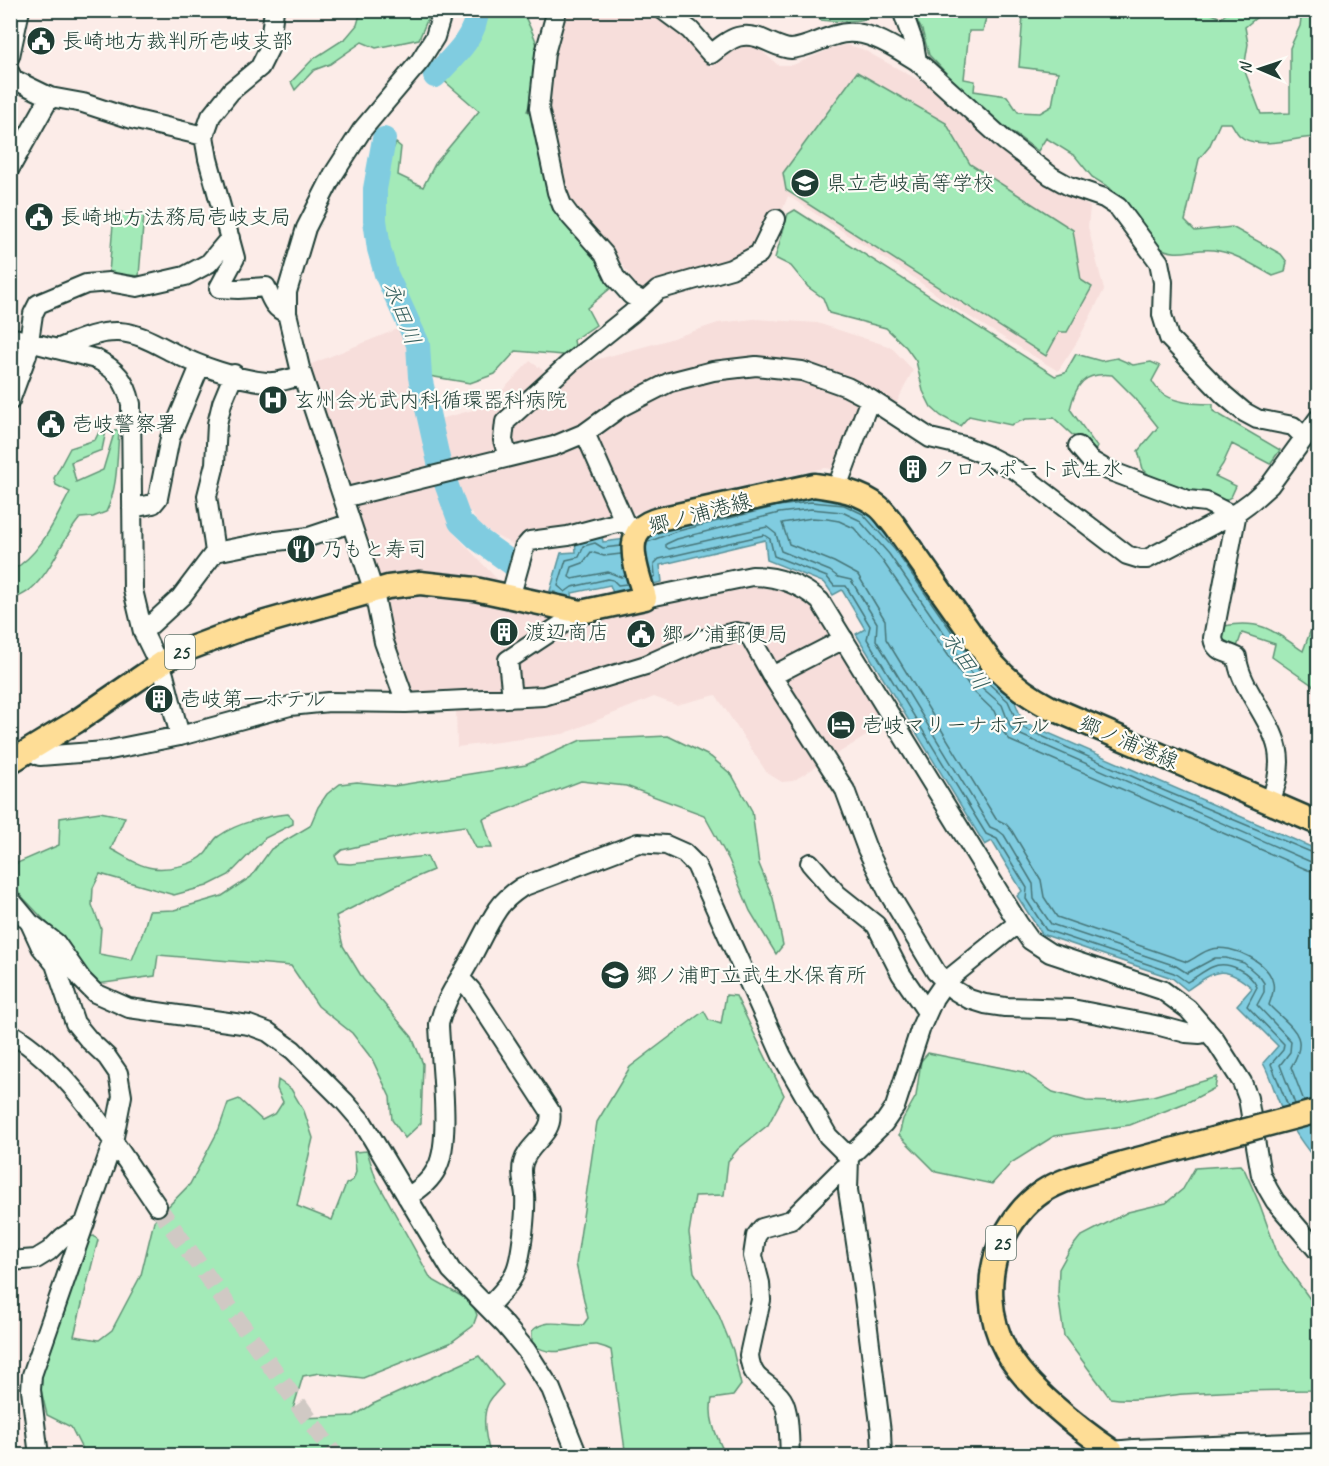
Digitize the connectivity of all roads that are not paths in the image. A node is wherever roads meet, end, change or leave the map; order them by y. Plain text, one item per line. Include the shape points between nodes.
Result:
1 (20, 10) edge
2 (274, 10) edge
3 (443, 10) edge
4 (557, 10) edge
5 (663, 10) edge
6 (902, 10) edge
7 (10, 56) edge
8 (917, 61) junction
9 (10, 74) edge
10 (50, 97) junction
11 (204, 136) junction
12 (10, 168) edge
13 (776, 219) dead end
14 (230, 238) junction
15 (644, 302) junction
16 (287, 313) junction
17 (10, 337) edge
18 (29, 342) junction
19 (57, 349) junction
20 (200, 366) junction
21 (234, 374) junction
22 (302, 375) junction
23 (870, 399) junction
24 (10, 401) edge
25 (1318, 419) edge
26 (585, 434) junction
27 (1304, 437) junction
28 (1078, 446) dead end
29 (508, 457) junction
30 (837, 488) junction
31 (343, 498) junction
32 (132, 508) junction
33 (1233, 513) junction
34 (351, 523) junction
35 (630, 527) junction
36 (215, 552) junction
37 (374, 592) junction
38 (643, 593) junction
39 (510, 598) junction
40 (569, 610) junction
41 (144, 632) junction
42 (844, 639) junction
43 (159, 665) junction
44 (772, 676) junction
45 (512, 698) junction
46 (406, 703) junction
47 (180, 736) junction
48 (20, 756) edge
49 (1270, 802) junction
50 (1318, 823) edge
51 (810, 863) dead end
52 (10, 899) edge
53 (30, 923) junction
54 (1018, 923) junction
55 (460, 978) junction
56 (945, 982) junction
57 (927, 1012) junction
58 (1206, 1029) junction
59 (10, 1034) edge
60 (1318, 1111) edge
61 (113, 1142) junction
62 (849, 1161) junction
63 (407, 1197) junction
64 (157, 1206) tunnel mouth
65 (85, 1223) junction
66 (1318, 1251) edge
67 (10, 1261) edge
68 (489, 1307) junction
69 (1318, 1442) edge
70 (1295, 1449) edge
71 (1104, 1453) edge
72 (39, 1455) edge
73 (578, 1455) edge
74 (790, 1455) edge
75 (882, 1455) edge

1 - 7 street
2 - 11 street via 269,49 260,67 231,91 211,116
3 - 16 street via 435,37 420,61 362,130 306,228 287,292
4 - 15 street via 545,53 539,108 557,192 571,217 604,254 615,278
5 - 8 street via 690,30 711,54 736,36 753,36 789,49 838,34 856,33
6 - 8 street
8 - 27 street via 1005,141 1051,176 1118,207 1160,262 1162,315 1169,338 1244,412 1257,419 1293,426
9 - 10 street
10 - 11 street
10 - 12 street
11 - 14 street
13 - 15 street via 759,254 730,269 658,290
14 - 16 street via 235,258 219,288 266,288 279,311
14 - 18 street via 209,263 184,276 137,287 109,282 86,284 38,304
15 - 29 street via 505,422 503,440
16 - 22 street
17 - 18 street
18 - 19 street
18 - 24 street
19 - 20 street via 100,334 119,332 136,335
19 - 32 street via 106,364 124,381 131,404
20 - 21 street
20 - 32 street via 170,438 158,498 153,504
21 - 22 street via 266,382
21 - 36 street via 217,424 207,496
22 - 31 street
23 - 26 street via 802,371 756,366 713,371 670,382 621,407
23 - 30 street
23 - 33 street via 930,438 986,454 1017,471 1135,558 1147,558
25 - 27 street
26 - 29 street
26 - 35 street
27 - 33 street via 1270,485
28 - 33 street via 1105,469
29 - 31 street
30 - 35 main road, 郷ノ浦港線 via 814,485
30 - 49 main road, 郷ノ浦港線 via 880,508 991,662 1025,694
31 - 34 street
32 - 41 street via 134,590
33 - 49 street via 1213,638 1218,650 1237,657 1241,674 1278,745 1278,781
34 - 36 street via 309,537
34 - 37 street
35 - 38 main road, 郷ノ浦港線
35 - 39 street via 530,541 524,548
36 - 41 street via 181,597
37 - 39 main road, 25 via 398,584 420,583 475,589
37 - 43 main road, 25 via 241,629 175,654
37 - 46 street via 384,642
38 - 40 main road, 25 via 582,612
38 - 42 street via 765,576 810,592 825,607
39 - 40 main road, 25
40 - 45 street via 564,623 508,660
41 - 43 street
42 - 44 street
42 - 54 street
43 - 47 street
43 - 48 main road, 25
44 - 45 street via 751,638 736,632 704,639 646,665 544,696
44 - 56 street via 845,790 888,892
45 - 46 street
46 - 47 street via 290,706
47 - 48 street via 105,751
49 - 50 main road, 郷ノ浦港線
51 - 57 street via 837,894 876,925 901,974
52 - 53 street
53 - 61 street via 55,964 75,1023 118,1073 122,1096
53 - 63 street via 56,943 95,993 111,1001 129,1008 249,1025 280,1040 363,1122
54 - 56 street
54 - 58 street via 1030,940 1050,953 1162,990 1188,1009
55 - 62 street via 499,907 522,887 638,843 675,848 696,865 782,1056 828,1136
55 - 63 street via 450,992 439,1024 445,1141 441,1159 422,1188
55 - 68 street via 552,1119 523,1163 525,1197 517,1269
56 - 57 street
56 - 58 street via 969,999 985,1004 1072,1009 1186,1033 1200,1034
57 - 62 street via 895,1107
58 - 66 street via 1242,1082 1261,1175 1268,1189
59 - 61 street via 59,1074
60 - 71 main road, 25, bridge via 1065,1181 1043,1192 1015,1218 992,1271 994,1315 1006,1351 1049,1401
61 - 64 street
61 - 65 street
62 - 74 street via 791,1220 762,1228 753,1246 761,1292 750,1364 758,1379 785,1406
62 - 75 street via 848,1190
63 - 68 street via 451,1270
65 - 67 street via 36,1259
65 - 72 street via 32,1375
68 - 73 street via 526,1350 551,1389
69 - 70 street
70 - 71 street

